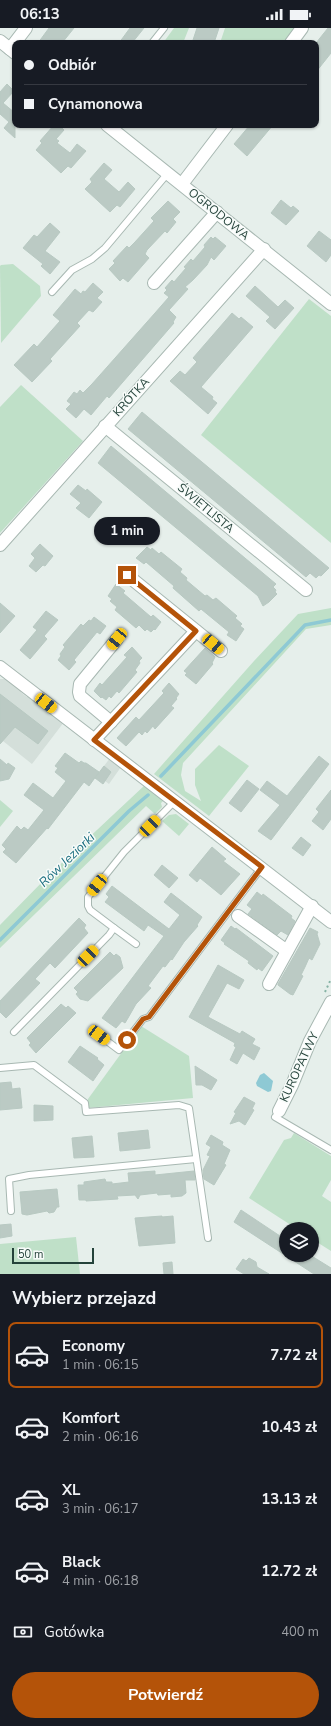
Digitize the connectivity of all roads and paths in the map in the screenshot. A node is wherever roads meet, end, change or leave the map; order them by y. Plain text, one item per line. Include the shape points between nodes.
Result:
1 (26, 28) edge
2 (164, 28) edge
3 (302, 28) edge
4 (19, 40) edge
5 (154, 40) edge
6 (292, 40) edge
7 (0, 41) edge
8 (12, 51) edge
9 (111, 128) edge
10 (224, 128) edge
11 (168, 173) junction
12 (182, 184) junction
13 (213, 216) junction
14 (264, 249) junction
15 (154, 283) dead end
16 (52, 292) dead end
17 (331, 304) edge
18 (105, 426) junction
19 (0, 546) edge
20 (127, 575) dead end
21 (306, 590) dead end
22 (196, 631) junction
23 (117, 639) dead end
24 (221, 651) dead end
25 (0, 668) edge
26 (111, 722) junction
27 (94, 740) junction
28 (174, 802) junction
29 (262, 867) junction
30 (312, 906) junction
31 (238, 916) dead end
32 (331, 922) edge
33 (114, 928) junction
34 (136, 944) dead end
35 (287, 951) junction
36 (269, 984) dead end
37 (331, 1002) edge
38 (14, 1032) dead end
39 (99, 1035) dead end
40 (0, 1068) edge
41 (277, 1114) joint
42 (331, 1150) edge
43 (196, 1159) junction
44 (12, 1211) dead end
45 (208, 1238) dead end

1 - 4 street
2 - 5 lane
3 - 6 street
7 - 8 street
9 - 11 street, OGRODOWA
10 - 12 street
11 - 12 street, OGRODOWA
11 - 16 lane via 105,248 72,270
12 - 13 street, OGRODOWA
13 - 14 street, OGRODOWA
13 - 15 street
14 - 17 street, OGRODOWA
14 - 18 street, KRÓTKA
18 - 19 street, KRÓTKA
18 - 21 street, ŚWIETLISTA
20 - 22 street
22 - 24 street
22 - 26 street
23 - 26 street via 80,684 79,692 80,696
25 - 27 street
26 - 27 street
27 - 28 street
28 - 29 street
28 - 33 lane via 124,852 88,897 90,910
29 - 30 street
29 - 39 lane via 149,1017 143,1019 119,1050
30 - 32 street
30 - 35 street
31 - 35 street
33 - 34 lane
33 - 38 lane
35 - 36 street
37 - 41 street, KUROPATWY
40 - 43 lane via 34,1065 85,1103 86,1112 187,1106 192,1120
41 - 42 lane
43 - 44 lane via 9,1179
43 - 45 lane

